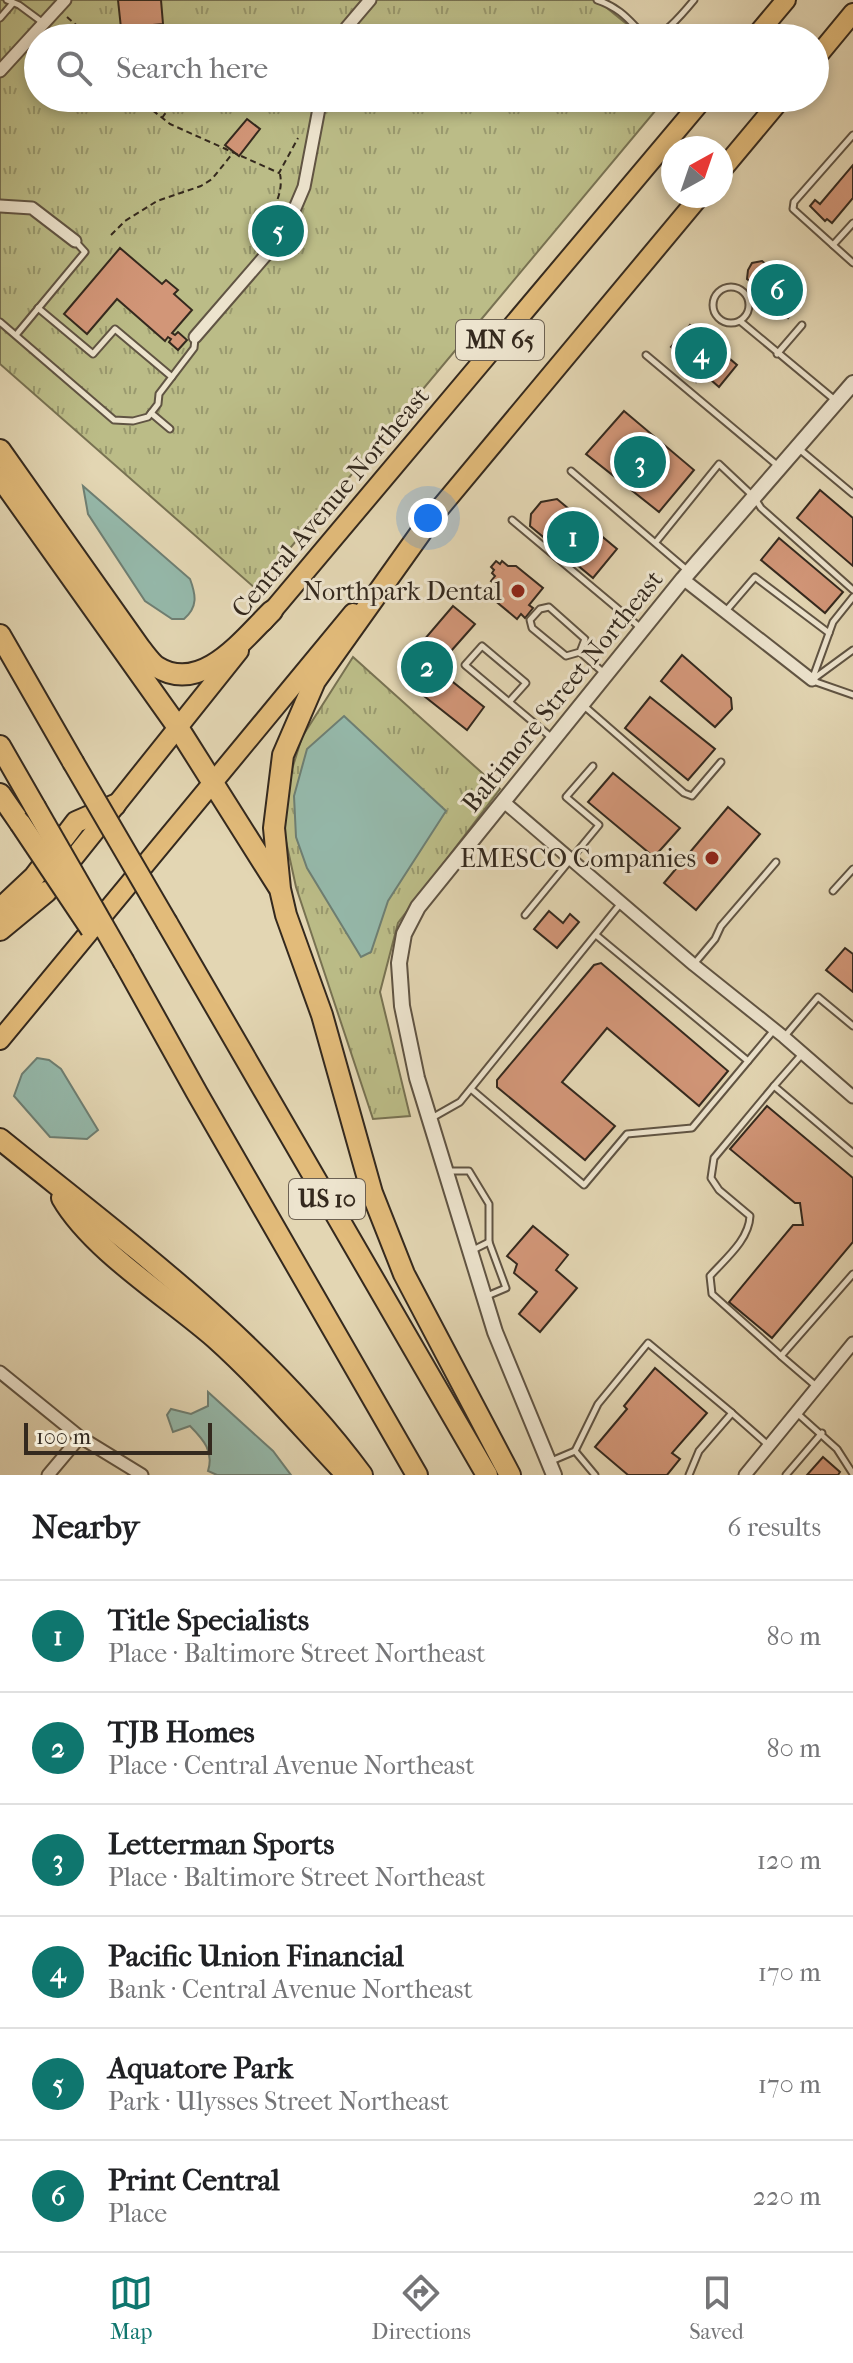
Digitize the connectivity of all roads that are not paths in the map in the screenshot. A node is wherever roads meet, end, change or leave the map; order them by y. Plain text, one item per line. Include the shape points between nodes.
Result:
1 (370, 0) edge
2 (597, 0) edge
3 (694, 0) edge
4 (786, 0) edge
5 (10, 1) edge
6 (61, 4) edge
7 (853, 13) edge
8 (0, 18) edge
9 (43, 23) joint
10 (350, 24) edge
11 (631, 24) edge
12 (673, 24) edge
13 (766, 24) edge
14 (829, 42) edge
15 (24, 44) edge
16 (0, 71) edge
17 (318, 112) edge
18 (692, 112) edge
19 (770, 112) edge
20 (853, 135) edge
21 (733, 157) edge
22 (0, 206) edge
23 (690, 208) edge
24 (853, 223) edge
25 (75, 241) joint
26 (833, 245) junction
27 (853, 263) edge
28 (38, 308) junction
29 (740, 321) junction
30 (0, 322) edge
31 (802, 325) dead end
32 (16, 335) junction
33 (195, 337) joint
34 (777, 354) junction
35 (646, 355) dead end
36 (172, 377) junction
37 (853, 383) edge
38 (837, 401) junction
39 (151, 413) junction
40 (170, 429) dead end
41 (797, 447) junction
42 (0, 450) edge
43 (780, 467) junction
44 (571, 471) dead end
45 (0, 477) edge
46 (853, 494) edge
47 (754, 497) junction
48 (512, 520) dead end
49 (429, 521) junction
50 (656, 542) junction
51 (686, 576) junction
52 (853, 590) edge
53 (853, 597) edge
54 (272, 611) junction
55 (725, 612) junction
56 (643, 630) junction
57 (829, 633) junction
58 (0, 635) edge
59 (853, 650) edge
60 (580, 652) junction
61 (606, 675) junction
62 (812, 680) junction
63 (853, 695) edge
64 (509, 702) junction
65 (582, 704) junction
66 (177, 726) junction
67 (552, 739) junction
68 (0, 746) edge
69 (721, 762) dead end
70 (593, 766) dead end
71 (214, 781) junction
72 (0, 794) edge
73 (504, 802) junction
74 (115, 805) junction
75 (571, 860) junction
76 (776, 862) dead end
77 (853, 869) edge
78 (280, 889) junction
79 (833, 891) dead end
80 (46, 892) junction
81 (621, 902) junction
82 (0, 909) edge
83 (525, 915) dead end
84 (0, 930) edge
85 (596, 935) junction
86 (0, 943) edge
87 (120, 964) junction
88 (694, 965) junction
89 (853, 1026) edge
90 (779, 1033) junction
91 (0, 1040) edge
92 (803, 1053) junction
93 (748, 1061) junction
94 (774, 1086) junction
95 (471, 1089) junction
96 (853, 1097) edge
97 (430, 1119) junction
98 (0, 1139) edge
99 (853, 1153) edge
100 (446, 1171) junction
101 (52, 1181) junction
102 (489, 1242) junction
103 (470, 1251) junction
104 (853, 1274) edge
105 (484, 1297) junction
106 (853, 1343) edge
107 (781, 1356) junction
108 (0, 1372) edge
109 (817, 1386) junction
110 (732, 1413) junction
111 (797, 1413) junction
112 (822, 1433) junction
113 (80, 1437) junction
114 (769, 1446) junction
115 (575, 1451) junction
116 (551, 1469) edge
117 (48, 1475) edge
118 (142, 1475) edge
119 (347, 1475) edge
120 (362, 1475) edge
121 (417, 1475) edge
122 (487, 1475) edge
123 (510, 1475) edge
124 (595, 1475) edge
125 (689, 1475) edge
126 (745, 1475) edge
127 (786, 1475) edge
128 (853, 1475) edge

1 - 10 street
2 - 11 lane via 622,12
3 - 12 lane
4 - 13 highway
5 - 8 lane
5 - 9 lane
6 - 9 street
7 - 14 highway
15 - 16 street
17 - 33 street via 304,187 284,234
18 - 54 highway, Central Avenue Northeast / MN 65
19 - 21 highway
20 - 26 lane via 794,202 796,215
22 - 25 street via 32,208
23 - 49 highway, MN 65
24 - 26 lane
25 - 28 lane via 85,252
26 - 27 lane
28 - 32 lane
28 - 36 lane via 93,354 115,329
29 - 29 lane via 722,321 714,311 714,300 727,287 747,296 749,307
29 - 34 lane
30 - 32 lane
31 - 34 lane
32 - 39 lane via 114,420 133,421
33 - 36 lane via 194,348
34 - 38 lane
35 - 43 lane
36 - 39 lane
37 - 38 street, Baltimore Street Northeast
38 - 41 street, Baltimore Street Northeast
39 - 40 lane
41 - 43 street, Baltimore Street Northeast
41 - 46 lane
42 - 54 highway via 157,667 198,673 220,661
43 - 47 street, Baltimore Street Northeast
44 - 50 lane
45 - 66 highway
47 - 50 lane via 719,464
47 - 51 street, Baltimore Street Northeast
47 - 52 lane
48 - 56 lane
49 - 71 highway, MN 65
49 - 78 highway via 315,681 283,755 274,828
50 - 51 lane
51 - 55 street
51 - 56 street, Baltimore Street Northeast
53 - 57 lane
54 - 66 highway, Central Avenue Northeast / MN 65
55 - 57 lane via 755,577
55 - 62 street
56 - 61 street, Baltimore Street Northeast
57 - 62 lane
58 - 122 highway, US 10, bridge
59 - 62 lane
60 - 60 lane via 566,656 532,628 530,620 549,607 585,639
60 - 61 lane
61 - 65 street, Baltimore Street Northeast
62 - 63 lane
64 - 64 lane via 465,665 482,646 526,683
64 - 67 lane
65 - 67 street, Baltimore Street Northeast
65 - 69 lane via 684,793 692,796
66 - 71 highway
66 - 74 highway, Central Avenue Northeast / MN 65
67 - 73 street, Baltimore Street Northeast
68 - 87 highway, US 10, bridge
70 - 75 lane via 566,797 599,825
71 - 78 highway
71 - 91 highway, MN 65
72 - 87 highway, bridge
73 - 75 street
73 - 97 street, Baltimore Street Northeast via 418,907 404,934 399,963 402,1006
74 - 80 highway, Central Avenue Northeast / MN 65
74 - 82 highway via 76,822 34,877
75 - 81 street
75 - 83 lane
76 - 88 lane
77 - 79 lane
78 - 123 highway via 372,1193 404,1274
80 - 84 highway
80 - 86 highway, Central Avenue Northeast / MN 65
81 - 85 lane
81 - 88 street
85 - 93 lane
85 - 95 lane
87 - 121 highway, US 10
88 - 90 street
89 - 90 lane via 818,997
90 - 92 street
90 - 93 lane
92 - 94 lane
92 - 96 street
93 - 95 lane via 692,1128 627,1134 584,1185
94 - 99 lane
94 - 107 lane via 714,1158 711,1178 750,1216 750,1223 710,1276 718,1302
95 - 97 lane
97 - 100 street, Baltimore Street Northeast
98 - 101 highway
100 - 102 lane via 469,1171 489,1204
100 - 103 street, Baltimore Street Northeast
101 - 119 highway via 71,1215 94,1239 215,1338
101 - 120 highway via 268,1366
102 - 103 lane
102 - 105 lane via 506,1288
103 - 105 street, Baltimore Street Northeast
104 - 107 lane
105 - 116 street, Baltimore Street Northeast
106 - 109 street
107 - 109 lane
108 - 113 street
109 - 111 street
110 - 114 lane
110 - 115 lane via 648,1343 598,1404
110 - 125 lane via 699,1451
111 - 112 lane
111 - 114 street
112 - 127 lane
112 - 128 lane
113 - 117 street
113 - 118 street
114 - 126 street
115 - 116 lane
115 - 124 lane

